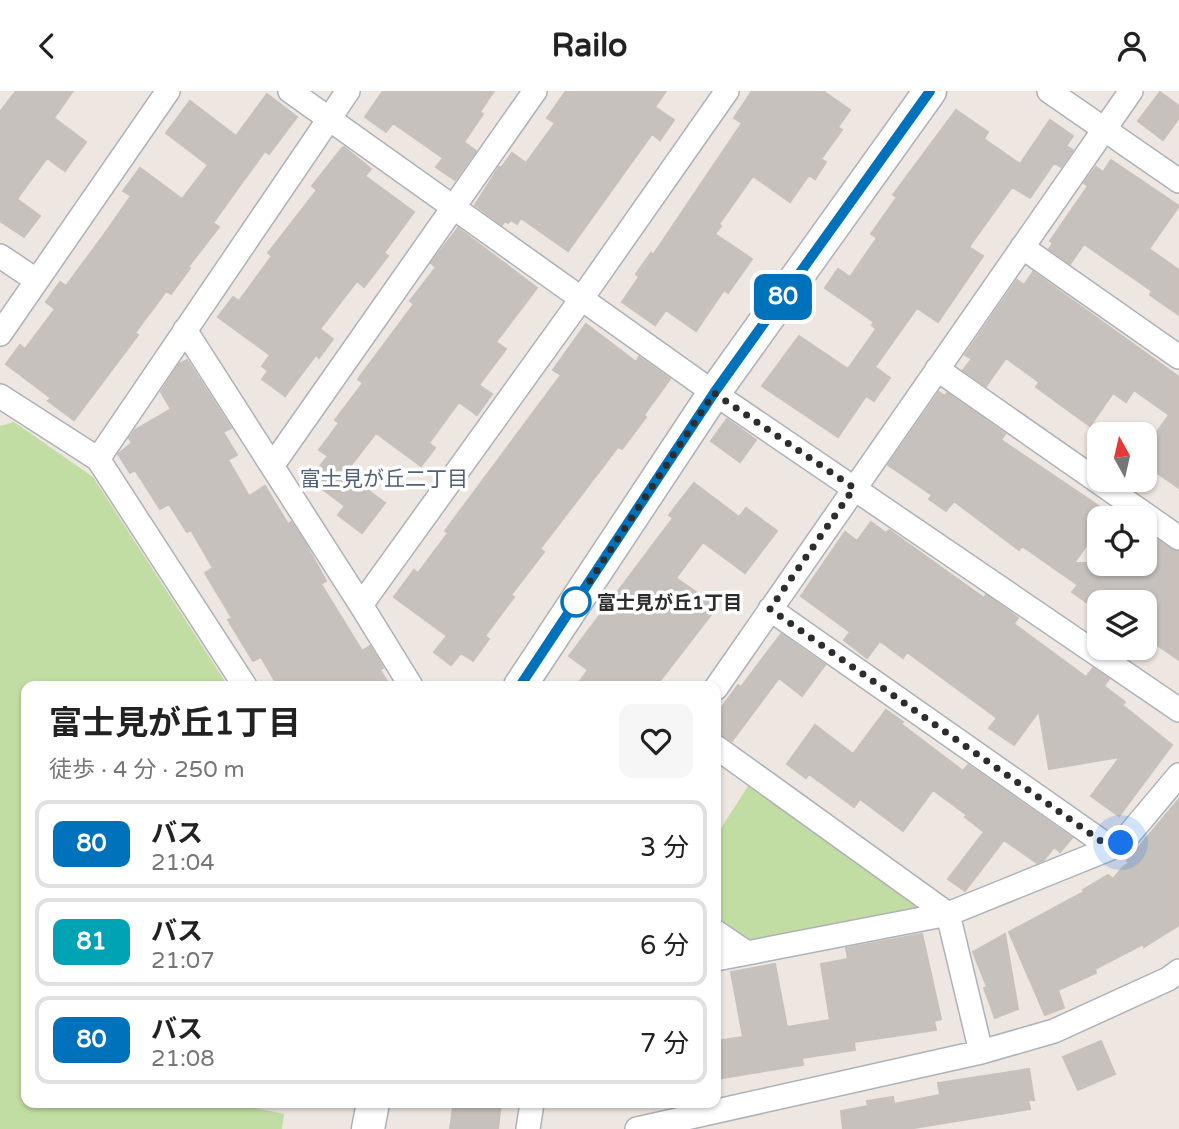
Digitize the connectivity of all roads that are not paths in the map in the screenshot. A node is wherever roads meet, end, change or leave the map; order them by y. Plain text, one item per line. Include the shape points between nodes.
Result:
1 (168, 91) edge
2 (290, 91) edge
3 (348, 91) edge
4 (535, 91) edge
5 (727, 91) edge
6 (930, 91) edge
7 (1049, 91) edge
8 (1131, 91) edge
9 (329, 118) junction
10 (1104, 130) junction
11 (1179, 181) edge
12 (453, 206) junction
13 (1022, 247) junction
14 (0, 256) edge
15 (36, 280) junction
16 (582, 298) junction
17 (185, 330) junction
18 (0, 334) edge
19 (1179, 358) edge
20 (937, 369) junction
21 (714, 393) junction
22 (0, 396) edge
23 (98, 459) junction
24 (272, 466) junction
25 (854, 488) junction
26 (1179, 538) edge
27 (361, 605) junction
28 (770, 609) junction
29 (242, 681) edge
30 (408, 681) edge
31 (523, 681) edge
32 (721, 681) edge
33 (1179, 711) edge
34 (721, 751) edge
35 (1179, 775) edge
36 (1111, 848) junction
37 (948, 914) junction
38 (721, 935) edge
39 (747, 953) junction
40 (721, 959) edge
41 (1179, 971) edge
42 (981, 1052) junction
43 (372, 1108) edge
44 (531, 1108) edge
45 (368, 1129) edge
46 (528, 1129) edge
47 (637, 1129) edge

1 - 15 street
2 - 9 street
3 - 9 street
4 - 12 street
5 - 16 street
6 - 21 street
7 - 10 street
8 - 10 street
9 - 12 street
9 - 17 street
10 - 11 street
10 - 13 street
12 - 16 street
12 - 24 street
13 - 19 street
13 - 20 street
14 - 15 street
15 - 18 street
16 - 21 street
16 - 27 street
17 - 23 street
17 - 24 street
20 - 25 street
20 - 26 street
21 - 25 street
21 - 31 street
22 - 23 street
23 - 29 street
24 - 27 street
25 - 28 street
25 - 33 street
27 - 30 street
28 - 32 street
28 - 36 street
34 - 37 street
35 - 36 street via 1121,843
36 - 37 street
37 - 39 street
37 - 42 street
38 - 39 street
39 - 40 street
41 - 42 street via 1054,1031
42 - 47 street
43 - 45 street
44 - 46 street

